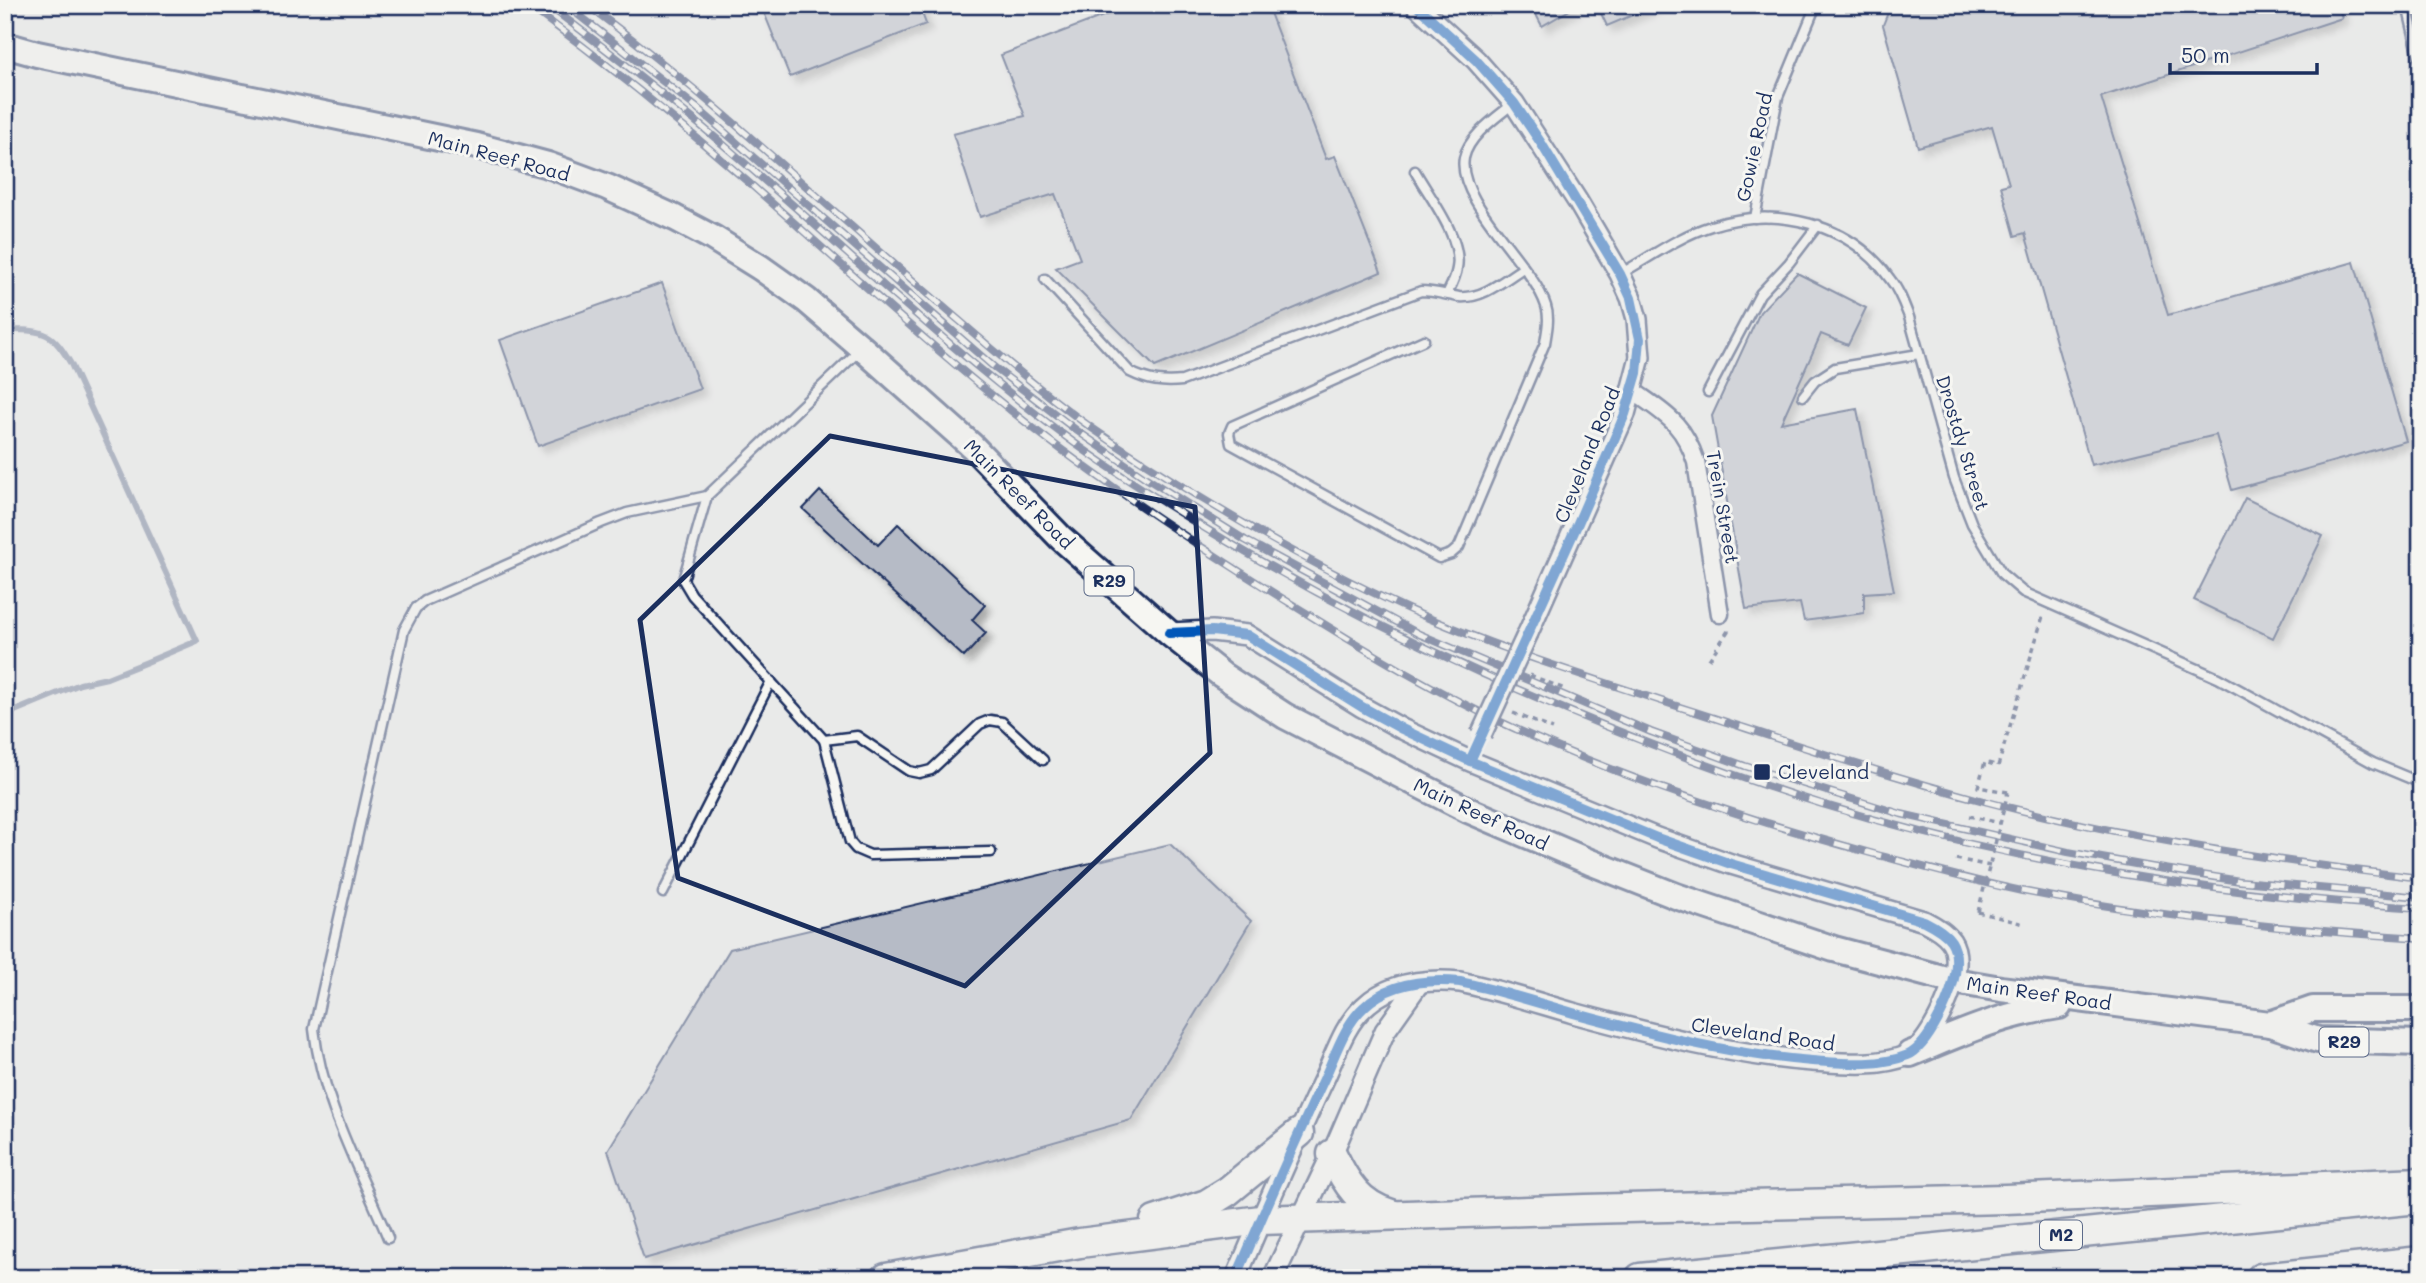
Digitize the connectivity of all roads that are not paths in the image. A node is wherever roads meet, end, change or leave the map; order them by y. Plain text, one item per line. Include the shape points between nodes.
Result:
1 (1416, 5) edge
2 (1816, 5) edge
3 (2407, 5) edge
4 (5, 45) edge
5 (2421, 65) edge
6 (1514, 103) junction
7 (1415, 171) dead end
8 (1755, 218) junction
9 (1818, 225) junction
10 (1523, 268) junction
11 (1620, 274) junction
12 (1045, 279) dead end
13 (1447, 294) junction
14 (1424, 340) dead end
15 (862, 348) junction
16 (1919, 354) junction
17 (1633, 391) junction
18 (1707, 392) dead end
19 (1803, 396) dead end
20 (707, 496) junction
21 (1720, 614) road end
22 (1169, 633) junction
23 (771, 681) junction
24 (824, 740) junction
25 (1043, 760) dead end
26 (1470, 761) junction
27 (2421, 783) edge
28 (990, 852) dead end
29 (663, 893) dead end
30 (1954, 981) junction
31 (1419, 983) junction
32 (2091, 1001) junction
33 (2421, 1009) edge
34 (2270, 1024) junction
35 (2421, 1043) edge
36 (1910, 1054) junction
37 (1299, 1133) junction
38 (1332, 1154) junction
39 (2421, 1182) edge
40 (2421, 1199) edge
41 (1395, 1215) junction
42 (1302, 1219) junction
43 (1261, 1220) junction
44 (388, 1238) dead end
45 (2421, 1261) edge
46 (975, 1262) junction
47 (2421, 1269) edge
48 (1238, 1272) edge
49 (1275, 1273) edge
50 (886, 1278) edge
51 (1640, 1278) edge
52 (2261, 1278) edge
53 (2369, 1278) edge

1 - 6 street, Cleveland Road via 1476,60
2 - 8 lane, Gowie Road via 1778,97
3 - 5 lane
4 - 15 main road, Main Reef Road / R29 via 548,165 607,187 713,238 806,300
6 - 10 lane via 1479,134 1464,158 1464,168 1468,188
6 - 11 street, Cleveland Road
7 - 13 lane via 1458,254
8 - 9 lane, Drostdy Street
8 - 11 lane, Drostdy Street via 1708,227
9 - 16 lane, Drostdy Street via 1854,243 1890,277 1909,317
9 - 18 lane via 1760,293
10 - 13 lane via 1482,294
10 - 14 lane via 1546,305 1545,343 1459,547 1451,554 1439,558 1231,444 1232,426
11 - 17 street, Cleveland Road via 1640,339
12 - 13 lane via 1130,372 1165,383 1182,381 1421,291
15 - 20 lane
15 - 22 main road, Main Reef Road / R29 via 972,446 1061,538
16 - 19 lane via 1835,368
16 - 27 lane, Drostdy Street via 1972,524 2002,574 2023,592 2218,678 2373,763
17 - 21 street, Trein Street via 1670,417 1689,440
17 - 26 street, Cleveland Road, bridge
20 - 23 lane via 682,580
20 - 44 lane via 628,513 576,534 425,601 404,630 314,1029 326,1091
22 - 26 street via 1247,635 1362,707
22 - 30 main road, Main Reef Road / R29 via 1285,716 1468,810 1676,896 1834,949
23 - 24 lane
23 - 29 lane
24 - 25 lane via 857,736 919,773 931,770 990,720 1002,722
24 - 28 lane via 850,842 856,849 870,855
26 - 30 street via 1657,838 1924,921 1950,936 1956,960
30 - 32 main road, Main Reef Road / R29
30 - 36 street via 1933,1029
31 - 36 street, Cleveland Road via 1441,981 1485,988 1667,1037 1753,1054 1842,1063
31 - 37 street, Cleveland Road via 1392,988 1358,1013
31 - 38 street via 1385,1031
32 - 34 main road, Main Reef Road / R29
32 - 36 main road via 2010,1014
33 - 34 main road, Main Reef Road / R29 via 2314,1009
34 - 35 main road, Main Reef Road / R29 via 2318,1040
37 - 43 street, Cleveland Road
37 - 46 highway via 1207,1204 1148,1223
38 - 41 highway via 1352,1191 1379,1211
38 - 42 street
39 - 41 highway via 2005,1199
40 - 51 highway, M2
41 - 42 highway
42 - 43 highway
42 - 49 street
43 - 46 highway via 1080,1243
43 - 48 street, Cleveland Road
45 - 52 highway
46 - 50 highway
47 - 53 highway

